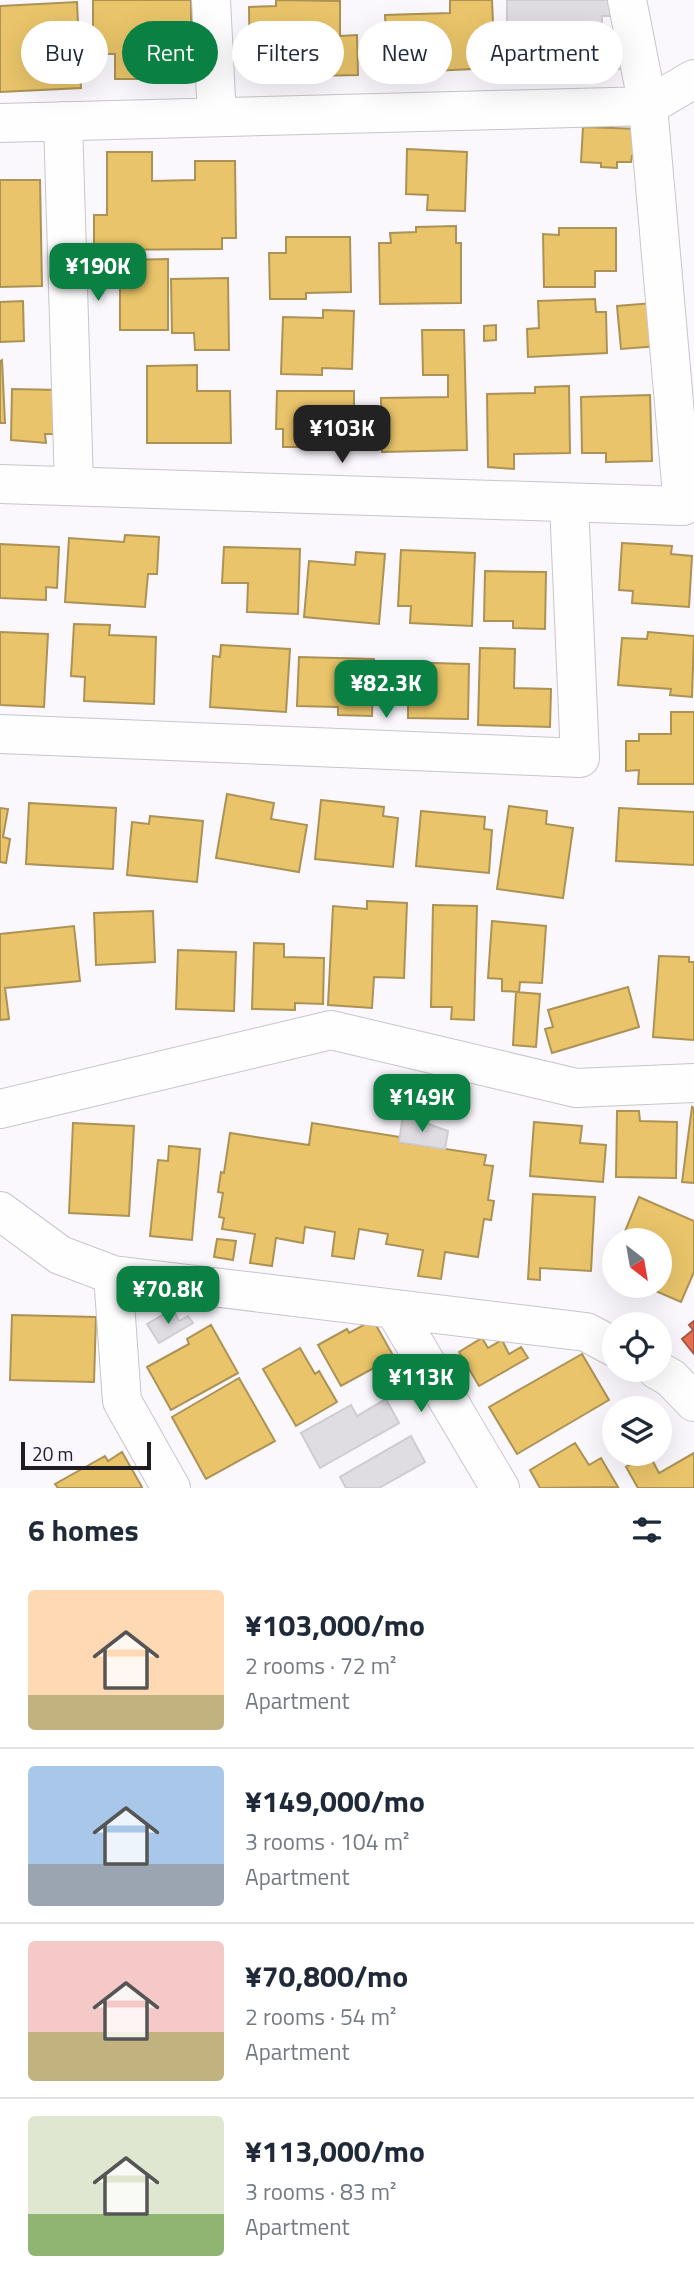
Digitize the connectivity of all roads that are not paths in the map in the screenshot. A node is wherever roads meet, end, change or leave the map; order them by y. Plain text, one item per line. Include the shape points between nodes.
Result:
1 (211, 0) edge
2 (627, 0) edge
3 (694, 79) edge
4 (648, 106) junction
5 (217, 117) junction
6 (63, 121) junction
7 (0, 123) edge
8 (680, 306) edge
9 (0, 484) edge
10 (74, 486) junction
11 (569, 503) junction
12 (0, 734) edge
13 (694, 1083) edge
14 (0, 1110) edge
15 (0, 1211) edge
16 (113, 1275) junction
17 (394, 1309) junction
18 (602, 1341) edge
19 (672, 1379) edge
20 (694, 1402) edge
21 (171, 1488) edge
22 (500, 1488) edge

1 - 5 street
2 - 4 street
3 - 4 street
4 - 5 street
4 - 8 street
5 - 6 street
6 - 7 street
6 - 10 street
8 - 11 street via 683,506
9 - 10 street
10 - 11 street
11 - 12 street via 580,758
13 - 14 street via 576,1088 331,1030
15 - 16 street via 60,1255
16 - 17 street
16 - 21 street via 122,1401
17 - 18 street via 586,1332
17 - 22 street
19 - 20 street

